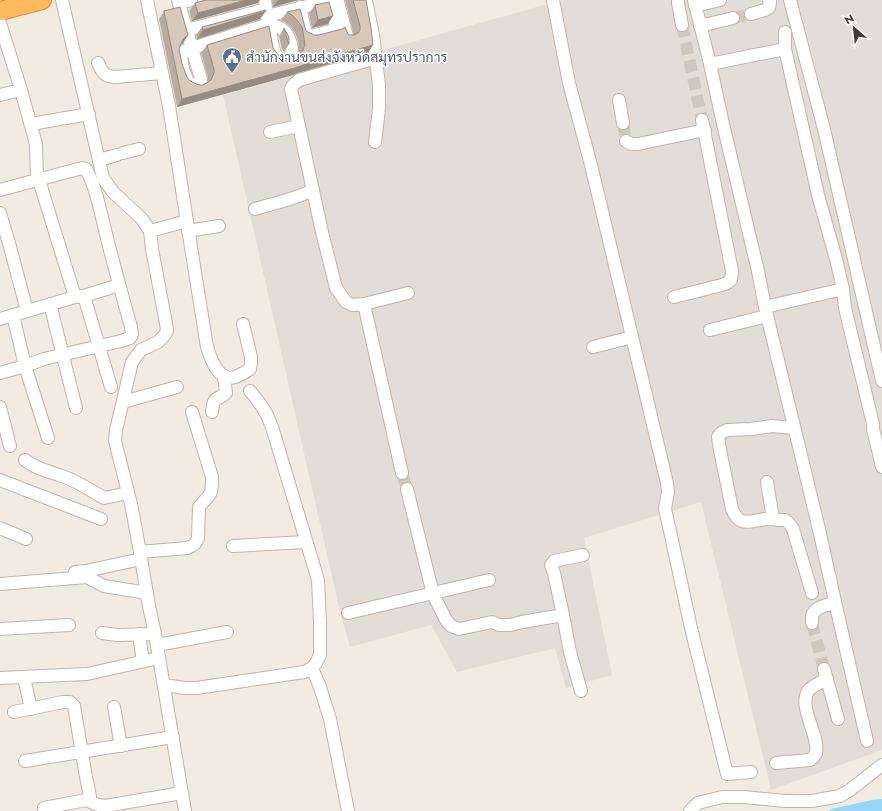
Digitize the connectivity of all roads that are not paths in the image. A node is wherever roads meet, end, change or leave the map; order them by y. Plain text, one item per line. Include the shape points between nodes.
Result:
1 (42, 0) edge
2 (62, 0) edge
3 (147, 0) edge
4 (332, 0) edge
5 (366, 0) edge
6 (552, 0) edge
7 (678, 0) edge
8 (720, 0) edge
9 (769, 0) edge
10 (790, 0) edge
11 (182, 1) edge
12 (694, 3) edge
13 (300, 7) junction
14 (0, 11) edge
15 (267, 12) edge
16 (751, 14) tunnel mouth
17 (733, 18) tunnel mouth
18 (0, 23) edge
19 (682, 25) tunnel mouth
20 (700, 26) junction
21 (187, 30) junction
22 (785, 32) dead end
23 (347, 36) edge
24 (785, 49) junction
25 (376, 58) junction
26 (98, 63) dead end
27 (710, 64) junction
28 (162, 72) junction
29 (21, 90) junction
30 (0, 95) edge
31 (619, 100) dead end
32 (89, 114) junction
33 (623, 123) tunnel mouth
34 (31, 124) junction
35 (299, 126) junction
36 (270, 132) dead end
37 (626, 141) dead end
38 (375, 142) dead end
39 (139, 149) dead end
40 (99, 160) junction
41 (38, 180) junction
42 (0, 190) edge
43 (313, 190) junction
44 (255, 209) dead end
45 (0, 213) edge
46 (188, 226) junction
47 (219, 226) dead end
48 (150, 231) junction
49 (119, 285) junction
50 (843, 289) junction
51 (408, 293) dead end
52 (80, 297) junction
53 (674, 297) dead end
54 (50, 304) junction
55 (364, 304) junction
56 (27, 311) junction
57 (766, 312) junction
58 (13, 315) junction
59 (0, 319) edge
60 (243, 324) dead end
61 (710, 330) dead end
62 (632, 338) junction
63 (99, 346) junction
64 (593, 347) dead end
65 (63, 354) junction
66 (25, 366) junction
67 (0, 373) edge
68 (224, 376) junction
69 (882, 381) edge
70 (111, 387) dead end
71 (177, 387) dead end
72 (250, 391) dead end
73 (123, 402) junction
74 (0, 408) edge
75 (76, 408) dead end
76 (192, 412) dead end
77 (212, 412) dead end
78 (794, 428) junction
79 (48, 438) dead end
80 (10, 446) dead end
81 (25, 460) dead end
82 (882, 468) edge
83 (402, 473) tunnel mouth
84 (0, 480) edge
85 (767, 482) dead end
86 (407, 489) tunnel mouth
87 (128, 493) junction
88 (101, 518) dead end
89 (773, 519) junction
90 (0, 528) edge
91 (26, 538) dead end
92 (306, 542) junction
93 (233, 546) dead end
94 (141, 555) junction
95 (583, 555) dead end
96 (0, 577) edge
97 (489, 580) dead end
98 (0, 584) edge
99 (147, 593) junction
100 (812, 593) dead end
101 (433, 594) junction
102 (835, 603) junction
103 (348, 613) dead end
104 (563, 615) junction
105 (812, 623) tunnel mouth
106 (68, 625) dead end
107 (0, 629) edge
108 (227, 632) dead end
109 (102, 633) dead end
110 (139, 634) junction
111 (156, 640) junction
112 (142, 655) dead end
113 (159, 658) junction
114 (312, 668) junction
115 (0, 678) edge
116 (25, 682) dead end
117 (164, 685) junction
118 (581, 691) dead end
119 (114, 707) dead end
120 (31, 709) junction
121 (14, 712) dead end
122 (838, 719) dead end
123 (172, 737) junction
124 (867, 740) dead end
125 (121, 746) junction
126 (82, 752) junction
127 (25, 761) dead end
128 (776, 763) dead end
129 (882, 765) edge
130 (750, 772) dead end
131 (182, 793) junction
132 (86, 800) junction
133 (138, 805) edge
134 (44, 808) dead end
135 (185, 811) edge
136 (348, 811) edge
137 (690, 811) edge

1 - 14 highway
2 - 32 street
3 - 28 street
4 - 13 street
4 - 13 street via 336,25 334,30 311,36 306,34
4 - 23 street via 338,2
5 - 25 street
6 - 62 street via 569,83
7 - 19 street
8 - 12 street
9 - 16 street via 769,8
10 - 69 street via 824,129
11 - 21 street
12 - 20 street
13 - 15 street
15 - 21 street
15 - 21 street via 192,48
17 - 20 street
18 - 29 street
20 - 27 street
22 - 24 street
24 - 27 street
24 - 50 street via 818,195
25 - 35 street via 299,80 293,85 291,89
25 - 38 street via 380,96
26 - 28 street via 108,77
27 - 57 street
28 - 46 street
29 - 30 street
29 - 34 street
31 - 33 street
32 - 34 street
32 - 40 street
34 - 41 street via 36,144
35 - 36 street
35 - 43 street
37 - 53 street via 638,144 703,125 732,271 731,280 727,284
39 - 40 street
40 - 48 street via 103,178 113,192 142,219
41 - 42 street
41 - 49 street via 86,168
41 - 52 street
43 - 44 street
43 - 55 street via 336,288 346,302 352,305
45 - 56 street
46 - 47 street
46 - 48 street
46 - 68 street via 207,347 216,368
48 - 73 street via 167,331 158,342 141,350 132,362
49 - 52 street
49 - 63 street via 132,334 130,338
50 - 57 street
50 - 82 street via 845,308
51 - 55 street
52 - 54 street
52 - 63 street
54 - 56 street
54 - 65 street
55 - 83 street
56 - 58 street
57 - 61 street
57 - 78 street
58 - 59 street
58 - 66 street
60 - 68 street via 252,362 250,369 234,378
62 - 64 street
62 - 130 street via 667,483 665,509 727,774
63 - 65 street
63 - 70 street
65 - 66 street
65 - 75 street
66 - 67 street
66 - 79 street
68 - 77 street via 225,395 215,399
71 - 73 street
72 - 92 street via 268,416
73 - 87 street via 115,441
74 - 80 street
76 - 94 street via 212,476 211,493 199,507 198,538 193,546 187,548
78 - 89 street via 772,426 727,430 718,437 735,516 743,522
78 - 102 street
81 - 87 street via 78,483 104,498
84 - 88 street
85 - 89 street
86 - 101 street
87 - 94 street
89 - 100 street via 785,520 793,529
90 - 91 street
92 - 93 street
92 - 114 street via 318,580 320,655
94 - 96 street via 86,571
94 - 99 street
95 - 104 street via 554,561 551,565
97 - 101 street
98 - 99 street via 87,577 104,586
99 - 111 street
101 - 103 street
101 - 104 street via 450,626 459,629 492,622 510,625
102 - 105 street via 815,611
102 - 124 street
104 - 118 street
106 - 107 street
108 - 111 street
109 - 110 street
110 - 111 street
110 - 112 street
111 - 113 street
113 - 115 street via 87,674
113 - 117 street
114 - 117 street via 304,672 197,688
114 - 136 street via 330,719
116 - 120 street
117 - 123 street
119 - 125 street
120 - 121 street
120 - 126 street via 70,702 74,706
122 - 128 street via 825,674 809,690 805,704 816,753 810,760
123 - 125 street
123 - 131 street
125 - 126 street
126 - 127 street
126 - 132 street via 90,797
129 - 137 street via 840,796 812,801 722,797 698,803
131 - 133 street
131 - 135 street
132 - 133 street via 105,806
132 - 134 street

